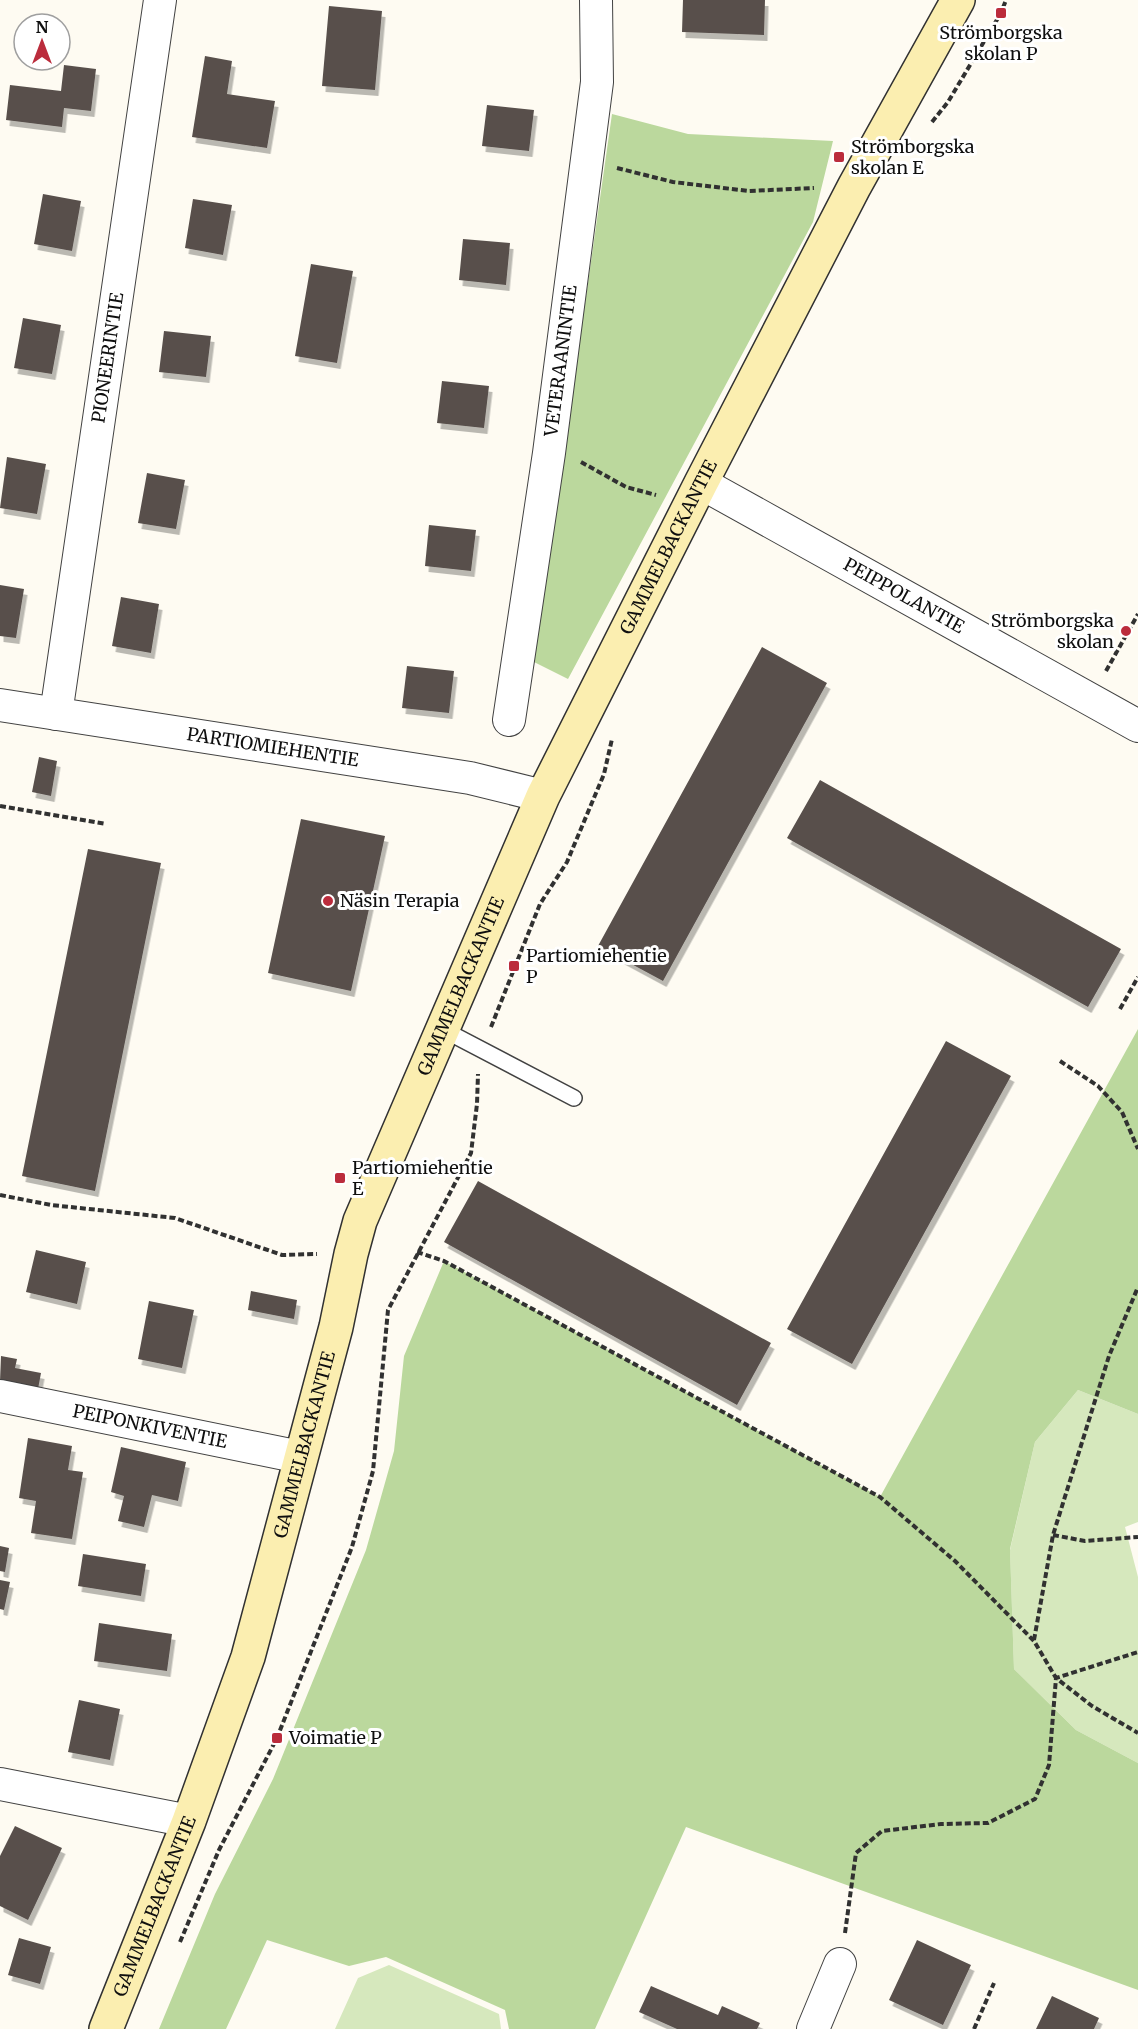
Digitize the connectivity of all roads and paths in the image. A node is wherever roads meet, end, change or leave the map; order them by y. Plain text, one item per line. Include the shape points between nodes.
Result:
1 (160, 0) edge
2 (596, 0) edge
3 (958, 0) edge
4 (1006, 0) edge
5 (930, 123) dead end
6 (587, 160) junction
7 (854, 187) junction
8 (549, 453) junction
9 (701, 483) junction
10 (1138, 614) edge
11 (1089, 698) junction
12 (0, 705) edge
13 (56, 714) junction
14 (509, 720) dead end
15 (1138, 726) edge
16 (614, 730) dead end
17 (543, 796) junction
18 (0, 806) edge
19 (106, 824) dead end
20 (1138, 977) edge
21 (1120, 1009) dead end
22 (444, 1030) junction
23 (482, 1050) junction
24 (1060, 1060) dead end
25 (574, 1098) dead end
26 (1138, 1149) edge
27 (0, 1195) edge
28 (417, 1252) junction
29 (351, 1254) junction
30 (1138, 1287) edge
31 (0, 1396) edge
32 (300, 1457) junction
33 (1053, 1535) junction
34 (1138, 1537) edge
35 (1034, 1641) junction
36 (1138, 1652) edge
37 (1056, 1678) junction
38 (1138, 1733) edge
39 (0, 1784) edge
40 (189, 1821) junction
41 (180, 1943) dead end
42 (840, 1964) joint
43 (994, 1983) dead end
44 (106, 2029) edge
45 (813, 2029) edge
46 (974, 2029) edge

1 - 13 street, PIONEERINTIE
2 - 6 street, VETERAANINTIE via 597,82
3 - 7 street, GAMMELBACKANTIE
4 - 5 path via 948,102
6 - 7 path via 673,182 749,191
6 - 8 street, VETERAANINTIE
7 - 9 street, GAMMELBACKANTIE
8 - 9 path via 587,464 626,487 651,495 674,495
8 - 14 street, VETERAANINTIE
9 - 11 street, PEIPPOLANTIE
9 - 17 street, GAMMELBACKANTIE
10 - 11 path
11 - 15 street, PEIPPOLANTIE
12 - 13 street, PARTIOMIEHENTIE
13 - 17 street, PARTIOMIEHENTIE via 470,778
16 - 23 path via 604,774 567,862 540,904
17 - 22 street, GAMMELBACKANTIE
18 - 19 path
20 - 21 path
22 - 23 lane
22 - 29 street, GAMMELBACKANTIE via 360,1221
23 - 25 lane
23 - 28 path via 471,1153
24 - 26 path via 1098,1086 1122,1112
27 - 29 path via 51,1205 175,1218 282,1255
28 - 35 path via 444,1261 880,1497 955,1561
28 - 41 path via 388,1310 373,1471 352,1547 277,1738 219,1850
29 - 32 street, GAMMELBACKANTIE via 336,1327
30 - 33 path via 1108,1356
31 - 32 street, PEIPONKIVENTIE
32 - 40 street, GAMMELBACKANTIE via 248,1657
33 - 34 path via 1085,1541
33 - 35 path
35 - 37 path
36 - 37 path
37 - 38 path via 1092,1706
37 - 42 path via 1049,1765 1035,1799 988,1823 882,1831 856,1853
39 - 40 street
40 - 44 street, GAMMELBACKANTIE
42 - 45 street
43 - 46 path

